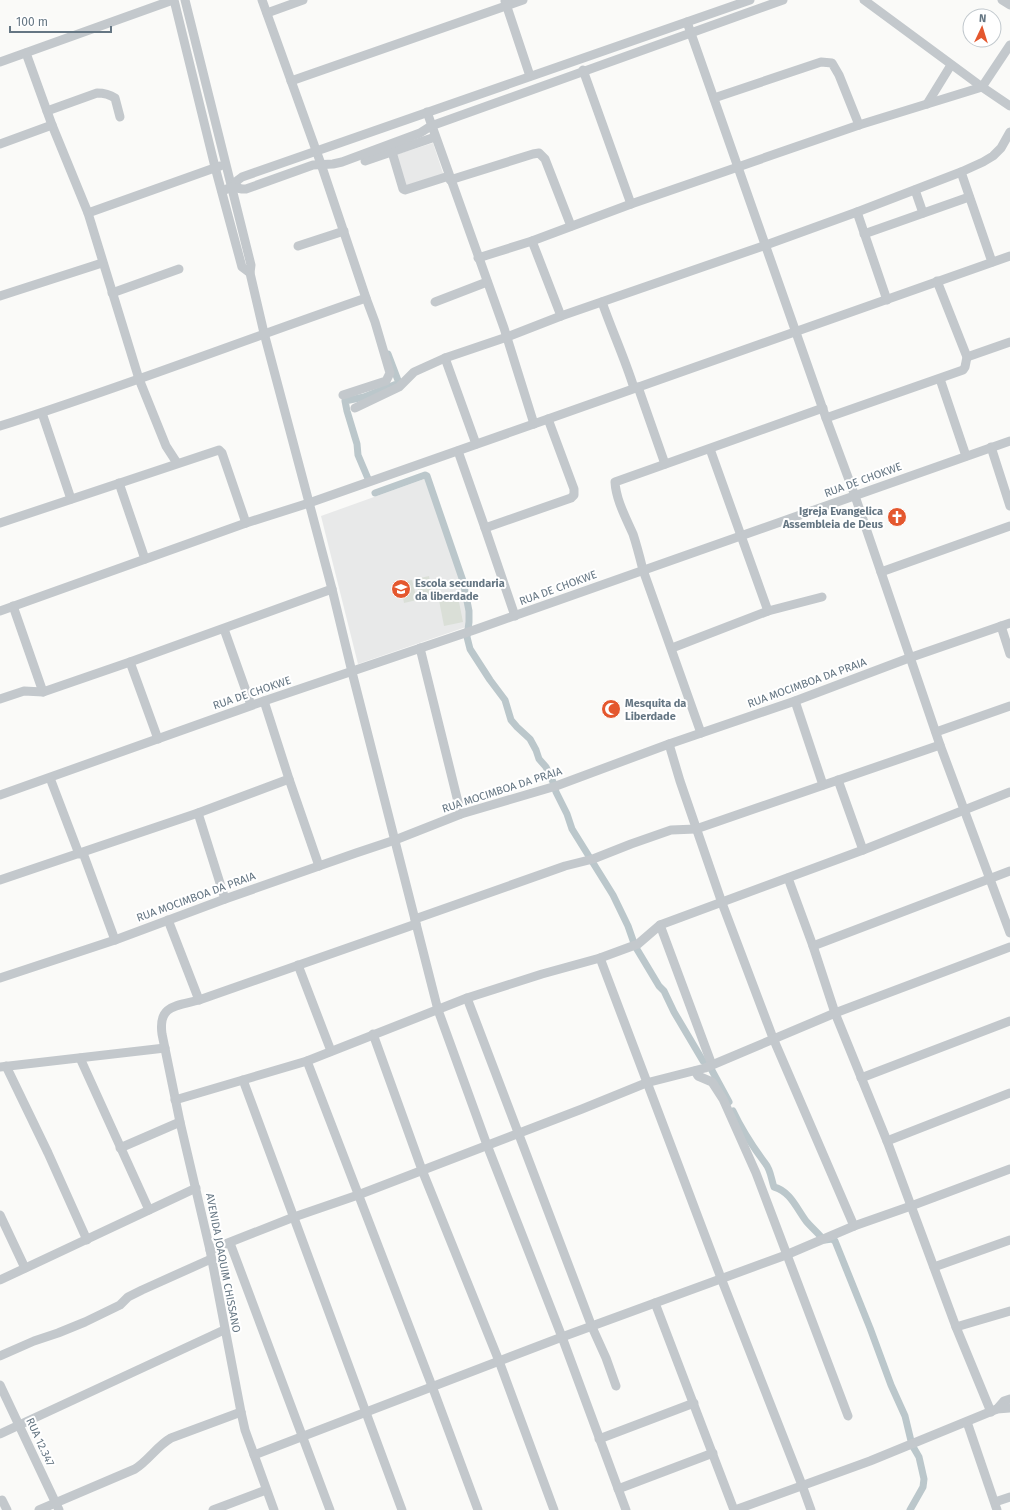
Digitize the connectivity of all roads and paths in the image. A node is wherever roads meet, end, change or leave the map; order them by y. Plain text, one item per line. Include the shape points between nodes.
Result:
1 (174, 0) edge
2 (185, 0) edge
3 (262, 0) edge
4 (303, 0) edge
5 (522, 0) edge
6 (750, 0) edge
7 (783, 0) edge
8 (864, 0) edge
9 (1002, 0) edge
10 (737, 2) edge
11 (506, 3) edge
12 (1010, 5) edge
13 (267, 13) junction
14 (741, 14) junction
15 (687, 22) junction
16 (691, 32) junction
17 (1010, 45) edge
18 (198, 52) junction
19 (26, 53) junction
20 (188, 54) junction
21 (0, 62) edge
22 (951, 65) junction
23 (583, 70) junction
24 (530, 76) junction
25 (291, 81) junction
26 (982, 87) junction
27 (714, 98) junction
28 (927, 104) junction
29 (1010, 106) edge
30 (47, 111) junction
31 (427, 112) junction
32 (120, 117) dead end
33 (52, 125) junction
34 (859, 125) junction
35 (431, 126) junction
36 (1010, 132) edge
37 (435, 137) junction
38 (220, 140) junction
39 (210, 142) junction
40 (0, 144) edge
41 (316, 150) junction
42 (392, 152) junction
43 (365, 161) dead end
44 (226, 164) junction
45 (321, 164) junction
46 (215, 167) junction
47 (738, 167) junction
48 (961, 172) junction
49 (450, 178) junction
50 (232, 187) junction
51 (915, 190) junction
52 (222, 191) junction
53 (969, 197) junction
54 (631, 204) junction
55 (857, 212) junction
56 (88, 213) junction
57 (923, 213) junction
58 (241, 223) junction
59 (231, 225) junction
60 (571, 226) junction
61 (344, 231) junction
62 (864, 234) junction
63 (532, 241) junction
64 (766, 245) junction
65 (298, 246) dead end
66 (1010, 256) edge
67 (478, 258) junction
68 (102, 262) junction
69 (992, 262) junction
70 (179, 269) dead end
71 (250, 273) junction
72 (937, 280) junction
73 (487, 282) junction
74 (112, 293) junction
75 (0, 296) edge
76 (366, 298) junction
77 (887, 300) junction
78 (435, 302) dead end
79 (602, 302) junction
80 (561, 316) junction
81 (796, 332) junction
82 (264, 333) junction
83 (507, 337) junction
84 (1010, 342) edge
85 (967, 357) junction
86 (444, 358) junction
87 (940, 379) junction
88 (139, 380) junction
89 (636, 388) junction
90 (343, 395) dead end
91 (355, 408) dead end
92 (823, 408) junction
93 (42, 413) junction
94 (826, 418) junction
95 (548, 419) junction
96 (534, 424) junction
97 (0, 426) edge
98 (1010, 441) edge
99 (476, 444) junction
100 (991, 447) junction
101 (710, 449) junction
102 (458, 450) junction
103 (966, 456) junction
104 (177, 463) junction
105 (665, 464) junction
106 (119, 483) junction
107 (855, 496) junction
108 (71, 499) junction
109 (309, 503) junction
110 (1010, 506) edge
111 (246, 523) junction
112 (0, 524) edge
113 (1010, 526) edge
114 (485, 528) junction
115 (741, 535) junction
116 (145, 559) junction
117 (643, 570) junction
118 (881, 572) junction
119 (332, 589) junction
120 (822, 598) dead end
121 (13, 606) junction
122 (0, 611) edge
123 (768, 611) junction
124 (515, 616) junction
125 (1006, 625) edge
126 (224, 628) junction
127 (420, 648) junction
128 (672, 648) junction
129 (1010, 654) edge
130 (909, 658) junction
131 (130, 662) junction
132 (352, 672) junction
133 (43, 692) junction
134 (0, 699) edge
135 (264, 701) junction
136 (795, 701) junction
137 (251, 706) junction
138 (1010, 706) edge
139 (936, 732) junction
140 (701, 733) junction
141 (158, 739) junction
142 (669, 744) junction
143 (940, 745) junction
144 (50, 778) junction
145 (289, 779) junction
146 (838, 780) junction
147 (822, 785) junction
148 (1010, 792) edge
149 (0, 795) edge
150 (963, 810) junction
151 (198, 813) junction
152 (461, 814) junction
153 (696, 829) junction
154 (395, 840) junction
155 (863, 850) junction
156 (81, 854) junction
157 (320, 866) junction
158 (1010, 872) edge
159 (788, 878) junction
160 (990, 879) junction
161 (0, 880) edge
162 (225, 899) junction
163 (722, 903) junction
164 (168, 920) junction
165 (416, 921) junction
166 (660, 925) junction
167 (1010, 933) edge
168 (115, 940) junction
169 (813, 946) junction
170 (1010, 947) edge
171 (600, 958) junction
172 (298, 965) junction
173 (0, 978) edge
174 (467, 998) junction
175 (198, 1000) junction
176 (438, 1010) junction
177 (835, 1013) junction
178 (1010, 1021) edge
179 (373, 1034) junction
180 (773, 1038) junction
181 (165, 1048) junction
182 (331, 1051) junction
183 (80, 1058) junction
184 (307, 1061) junction
185 (712, 1065) junction
186 (3, 1066) edge
187 (695, 1071) junction
188 (861, 1078) junction
189 (242, 1080) junction
190 (646, 1083) junction
191 (1010, 1093) edge
192 (175, 1100) junction
193 (180, 1122) junction
194 (518, 1132) junction
195 (887, 1141) junction
196 (487, 1145) junction
197 (120, 1148) junction
198 (1010, 1169) edge
199 (422, 1170) junction
200 (196, 1188) junction
201 (358, 1195) junction
202 (911, 1206) junction
203 (149, 1210) junction
204 (0, 1215) edge
205 (294, 1217) junction
206 (854, 1226) junction
207 (87, 1240) junction
208 (1010, 1240) edge
209 (230, 1243) junction
210 (210, 1255) junction
211 (786, 1255) junction
212 (934, 1267) junction
213 (25, 1268) junction
214 (721, 1278) junction
215 (0, 1280) edge
216 (655, 1303) junction
217 (1010, 1311) edge
218 (592, 1327) junction
219 (956, 1327) junction
220 (224, 1330) junction
221 (562, 1337) junction
222 (0, 1356) edge
223 (499, 1361) junction
224 (0, 1384) edge
225 (432, 1386) junction
226 (616, 1386) dead end
227 (1010, 1399) edge
228 (694, 1403) junction
229 (1010, 1408) edge
230 (994, 1411) junction
231 (241, 1412) junction
232 (366, 1412) junction
233 (848, 1416) dead end
234 (966, 1422) junction
235 (18, 1426) junction
236 (0, 1434) edge
237 (301, 1436) junction
238 (599, 1439) junction
239 (713, 1453) junction
240 (254, 1455) junction
241 (802, 1485) junction
242 (618, 1489) junction
243 (266, 1490) junction
244 (1010, 1497) edge
245 (2, 1500) dead end
246 (57, 1506) edge
247 (996, 1506) edge
248 (227, 1507) edge
249 (7, 1510) edge
250 (39, 1510) edge
251 (213, 1510) edge
252 (274, 1510) edge
253 (330, 1510) edge
254 (402, 1510) edge
255 (478, 1510) edge
256 (554, 1510) edge
257 (626, 1510) edge
258 (735, 1510) edge
259 (811, 1510) edge

1 - 19 street
1 - 20 street
2 - 18 street
3 - 13 street
4 - 13 street
5 - 11 street
6 - 10 street
7 - 14 street
8 - 22 street
9 - 12 street
10 - 14 street
10 - 15 street
11 - 24 street
11 - 25 street
13 - 25 street
14 - 16 street
15 - 16 street
15 - 24 street
16 - 23 street
16 - 27 street
17 - 26 street
18 - 20 street
18 - 38 street
19 - 21 street
19 - 30 street
20 - 39 street
22 - 26 street
22 - 28 street
23 - 35 street
23 - 54 street
24 - 31 street
25 - 41 street
26 - 28 street
26 - 29 street
27 - 34 street via 821,62 832,63
27 - 47 street
28 - 34 street
30 - 32 street via 97,93 105,93 115,98
30 - 33 street
31 - 35 street
31 - 41 street
33 - 40 street
33 - 56 street
34 - 47 street
35 - 37 street
35 - 45 street via 420,133 342,162
36 - 48 street via 993,156
37 - 42 street
37 - 49 street
38 - 39 street
38 - 44 street
39 - 46 street
41 - 45 street
41 - 50 street via 242,177
42 - 43 street
42 - 49 street via 403,189
44 - 46 street
44 - 50 street
45 - 50 street via 246,189
45 - 61 street
46 - 52 street
46 - 56 street
47 - 54 street
47 - 64 street
48 - 51 street
48 - 53 street
49 - 60 street via 539,153 545,159
49 - 67 street
50 - 52 street
50 - 58 street
51 - 55 street
51 - 57 street
52 - 59 street
53 - 57 street
53 - 69 street
54 - 60 street
55 - 62 street
55 - 64 street
56 - 68 street
57 - 62 street
58 - 59 street
58 - 71 street via 251,265
59 - 71 street via 242,267
60 - 63 street
61 - 65 street
61 - 76 street
62 - 77 street
63 - 67 street
63 - 80 street
64 - 79 street
64 - 81 street
66 - 69 street
67 - 73 street
68 - 74 street
68 - 75 street
69 - 72 street
70 - 74 street
71 - 82 street
72 - 77 street
72 - 85 street
73 - 78 street
73 - 83 street
74 - 88 street
76 - 82 street
76 - 90 street via 390,373 386,381
77 - 81 street
79 - 80 street
79 - 89 street via 614,338
80 - 83 street
81 - 89 street
81 - 92 street
82 - 88 street
82 - 109 street
83 - 86 street
83 - 96 street
84 - 85 street
85 - 87 street via 963,370
86 - 91 street via 414,372 399,387
86 - 99 street
87 - 94 street
87 - 103 street
88 - 93 street
88 - 104 street via 166,446
89 - 95 street
89 - 105 street
92 - 94 street
92 - 101 street
93 - 97 street
93 - 108 street
94 - 107 street
95 - 96 street
95 - 114 street via 574,495
96 - 99 street
98 - 100 street, RUA DE CHOKWE
99 - 102 street
100 - 103 street, RUA DE CHOKWE
100 - 110 street
101 - 105 street
101 - 115 street
102 - 109 street
102 - 114 street
103 - 107 street, RUA DE CHOKWE
104 - 106 street
104 - 111 street via 219,450
105 - 117 street via 615,482 637,544
106 - 108 street
106 - 116 street
107 - 115 street, RUA DE CHOKWE
107 - 118 street
108 - 112 street
109 - 111 street
109 - 119 street
111 - 116 street
113 - 118 street
114 - 124 street
115 - 117 street, RUA DE CHOKWE
115 - 123 street
116 - 121 street
117 - 124 street, RUA DE CHOKWE
117 - 128 street
118 - 130 street
119 - 126 street
119 - 132 street
120 - 123 street
121 - 122 street
121 - 133 street
123 - 128 street
124 - 127 street, RUA DE CHOKWE
125 - 129 street
125 - 130 street, RUA MOCIMBOA DA PRAIA
126 - 131 street
126 - 137 street
127 - 132 street, RUA DE CHOKWE
127 - 152 street
128 - 140 street
130 - 136 street, RUA MOCIMBOA DA PRAIA
130 - 139 street
131 - 133 street
131 - 141 street
132 - 135 street, RUA DE CHOKWE
132 - 154 street
133 - 134 street via 24,690
135 - 137 street, RUA DE CHOKWE
135 - 145 street
136 - 140 street, RUA MOCIMBOA DA PRAIA
136 - 147 street
137 - 141 street, RUA DE CHOKWE
138 - 139 street
139 - 143 street
140 - 142 street, RUA MOCIMBOA DA PRAIA
141 - 144 street, RUA DE CHOKWE
142 - 152 street, RUA MOCIMBOA DA PRAIA via 554,787
142 - 153 street
143 - 146 street
143 - 150 street
144 - 149 street, RUA DE CHOKWE
144 - 156 street
145 - 151 street
145 - 157 street
146 - 147 street
146 - 155 street
147 - 153 street
148 - 150 street
150 - 155 street
150 - 160 street
151 - 156 street
151 - 162 street
152 - 154 street, RUA MOCIMBOA DA PRAIA
153 - 163 street
153 - 165 street via 672,830
154 - 157 street, RUA MOCIMBOA DA PRAIA
154 - 165 street
155 - 159 street
156 - 161 street
156 - 168 street
157 - 162 street, RUA MOCIMBOA DA PRAIA
158 - 160 street
159 - 163 street
159 - 169 street
160 - 167 street
160 - 169 street
162 - 164 street, RUA MOCIMBOA DA PRAIA
163 - 166 street
163 - 180 street
164 - 168 street, RUA MOCIMBOA DA PRAIA
164 - 175 street
165 - 172 street
165 - 176 street
166 - 171 street via 633,945
166 - 185 street
168 - 173 street, RUA MOCIMBOA DA PRAIA
169 - 177 street
170 - 177 street
171 - 174 street
171 - 190 street
172 - 175 street
172 - 182 street
174 - 176 street
174 - 194 street
175 - 181 street, AVENIDA JOAQUIM CHISSANO via 167,1010 161,1023
176 - 179 street
176 - 196 street
177 - 180 street
177 - 188 street
178 - 188 street
179 - 182 street
179 - 199 street
180 - 185 street
180 - 206 street
181 - 183 street
181 - 192 street, AVENIDA JOAQUIM CHISSANO
182 - 184 street
183 - 186 street
183 - 197 street
184 - 189 street
184 - 201 street
185 - 187 street
186 - 207 street via 48,1153
187 - 190 street
187 - 211 street via 698,1076 712,1082 723,1100 756,1173
188 - 195 street
189 - 192 street
189 - 205 street
190 - 194 street
190 - 214 street
191 - 195 street
192 - 193 street, AVENIDA JOAQUIM CHISSANO
193 - 197 street
193 - 200 street, AVENIDA JOAQUIM CHISSANO
194 - 196 street
194 - 218 street
195 - 202 street
196 - 199 street
196 - 221 street
197 - 203 street
198 - 202 street
199 - 201 street
199 - 223 street
200 - 203 street
200 - 210 street, AVENIDA JOAQUIM CHISSANO
201 - 205 street
201 - 225 street
202 - 206 street
202 - 212 street
203 - 207 street
204 - 213 street
205 - 209 street
205 - 232 street
206 - 211 street
207 - 213 street
208 - 212 street
209 - 210 street
209 - 237 street
210 - 220 street, AVENIDA JOAQUIM CHISSANO
210 - 222 street via 85,1322
211 - 214 street
211 - 233 street
212 - 219 street
213 - 215 street
214 - 216 street
214 - 241 street
216 - 218 street
216 - 228 street
217 - 219 street
218 - 221 street
218 - 226 street
219 - 230 street
220 - 231 street, AVENIDA JOAQUIM CHISSANO
220 - 235 street
221 - 223 street
221 - 238 street
223 - 225 street
223 - 256 street
224 - 235 street, RUA 12.347
225 - 232 street
225 - 255 street
227 - 230 street
228 - 238 street
228 - 239 street
229 - 230 street
230 - 234 street
231 - 240 street, AVENIDA JOAQUIM CHISSANO
231 - 246 street via 171,1438 135,1469
232 - 237 street
232 - 254 street
234 - 241 street
234 - 247 street
235 - 236 street
235 - 246 street, RUA 12.347
237 - 240 street
237 - 253 street
238 - 242 street
239 - 242 street
239 - 258 street
240 - 243 street, AVENIDA JOAQUIM CHISSANO
241 - 258 street
241 - 259 street
242 - 257 street
243 - 248 street
243 - 252 street, AVENIDA JOAQUIM CHISSANO
244 - 247 street
245 - 249 street
246 - 250 street
248 - 251 street

